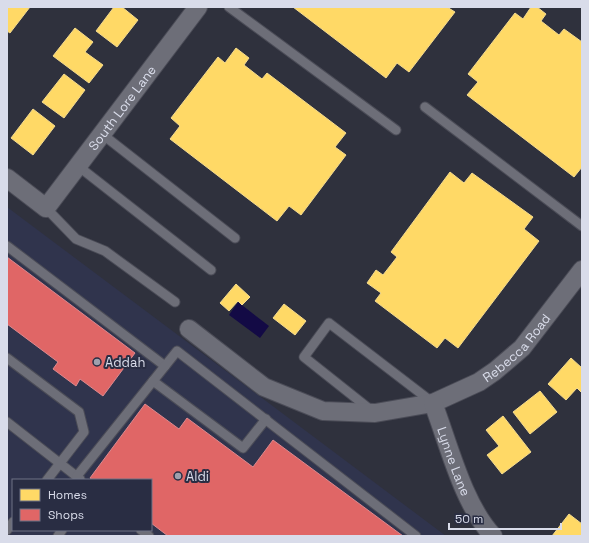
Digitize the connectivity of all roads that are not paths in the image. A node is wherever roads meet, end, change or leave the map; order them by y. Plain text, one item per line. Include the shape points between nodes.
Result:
1 (198, 7) edge
2 (229, 7) edge
3 (425, 107) dead end
4 (396, 130) dead end
5 (102, 134) junction
6 (78, 166) junction
7 (7, 178) edge
8 (46, 208) junction
9 (582, 226) edge
10 (234, 238) dead end
11 (7, 246) edge
12 (211, 270) dead end
13 (582, 270) edge
14 (175, 302) dead end
15 (189, 329) dead end
16 (7, 358) edge
17 (165, 366) junction
18 (153, 381) junction
19 (433, 403) junction
20 (375, 413) junction
21 (266, 420) junction
22 (7, 422) edge
23 (60, 463) junction
24 (79, 478) edge
25 (47, 479) edge
26 (416, 536) edge
27 (493, 536) edge

1 - 5 street, South Lore Lane
2 - 4 lane
3 - 9 lane
5 - 6 street, South Lore Lane
5 - 10 lane
6 - 8 street, South Lore Lane
6 - 12 lane
7 - 8 street
8 - 14 lane via 76,239 105,251
11 - 17 lane
13 - 19 street, Rebecca Road via 541,325 510,360 479,382
15 - 20 street, Rebecca Road via 264,387 323,411
16 - 23 lane via 78,412 84,432
17 - 18 lane
17 - 21 lane via 177,351
18 - 21 lane via 243,448
18 - 24 lane
19 - 20 street, Rebecca Road
19 - 20 lane via 330,323 304,357
19 - 27 street, Lynne Lane via 465,490 477,516
21 - 26 lane
22 - 23 lane
23 - 24 lane
23 - 25 lane

